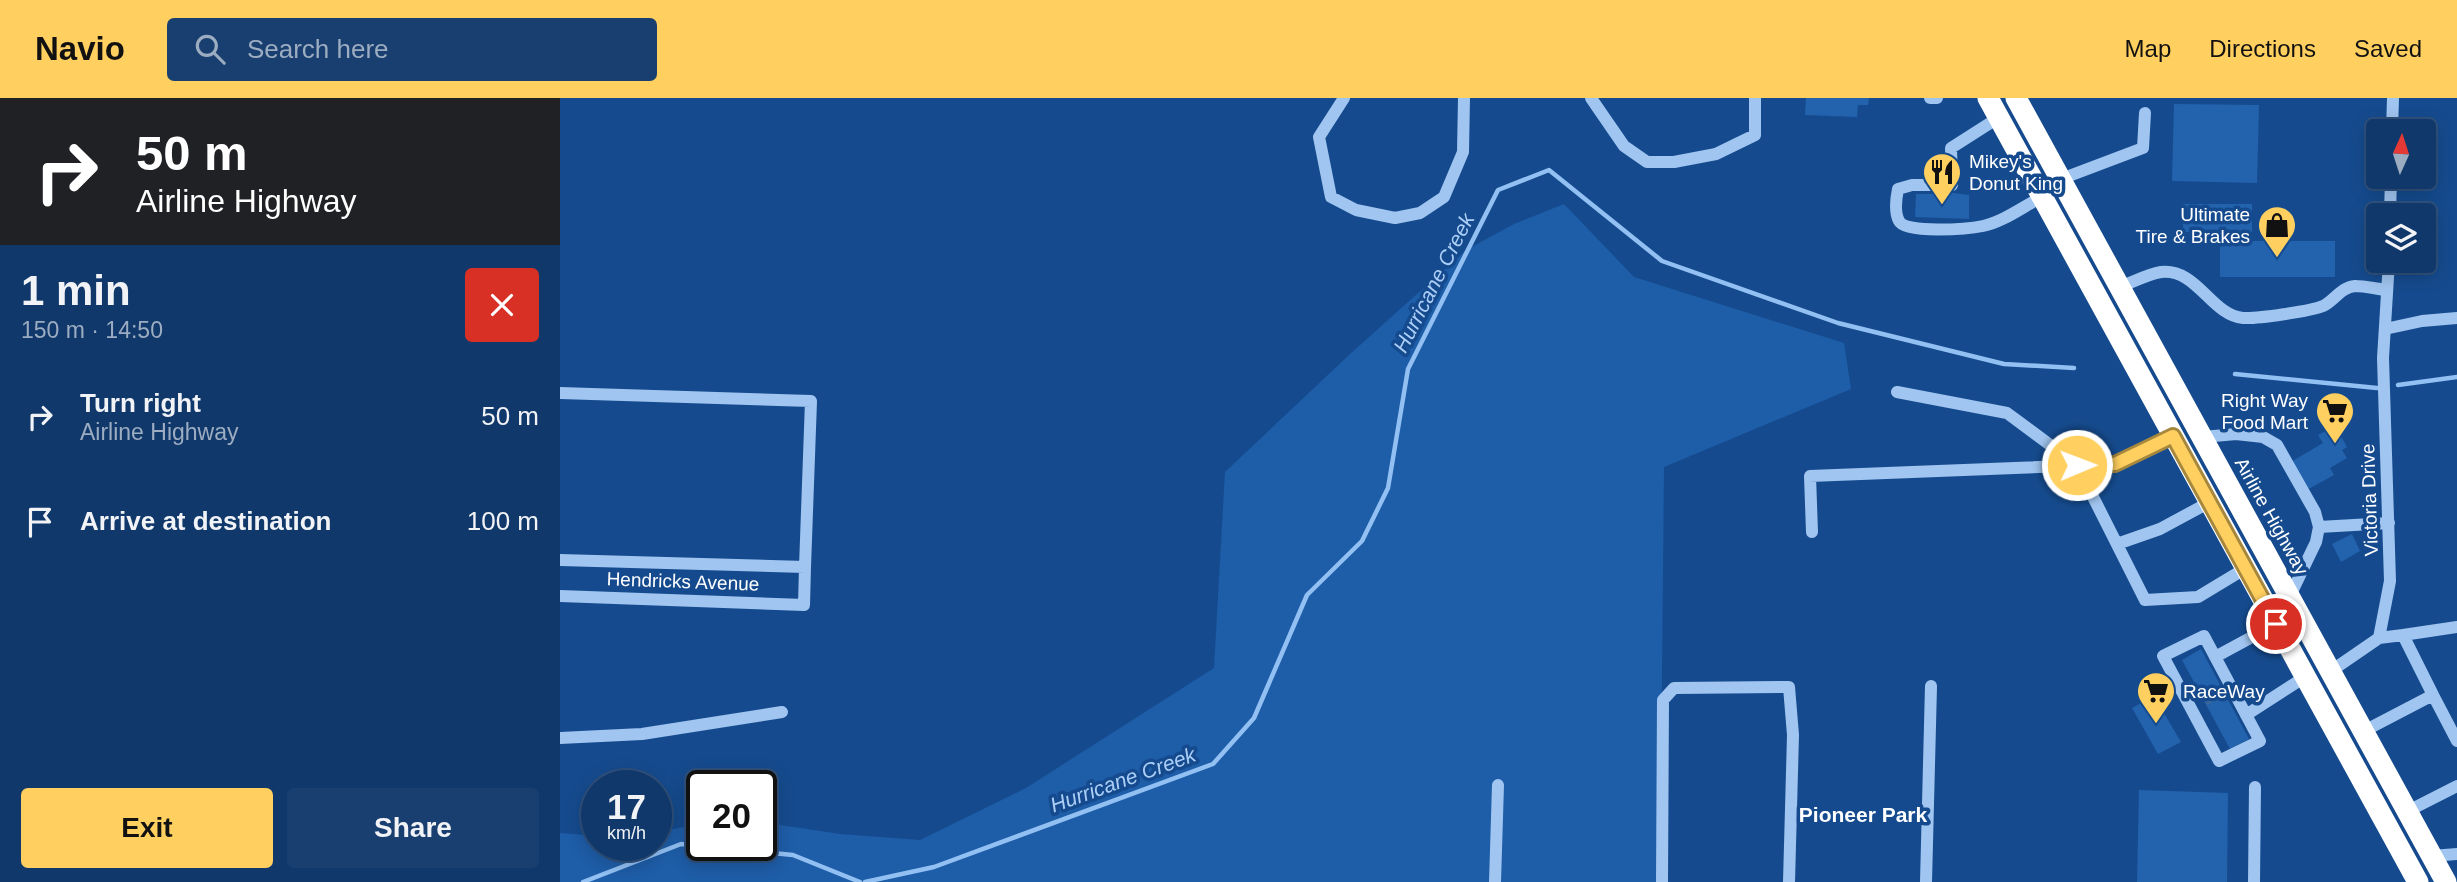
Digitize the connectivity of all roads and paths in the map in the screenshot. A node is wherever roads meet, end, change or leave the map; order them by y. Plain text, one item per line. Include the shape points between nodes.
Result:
1 (1343, 98) edge
2 (1464, 98) edge
3 (1591, 98) edge
4 (1755, 98) edge
5 (1930, 98) edge
6 (1937, 98) edge
7 (2016, 98) edge
8 (2393, 98) edge
9 (1991, 103) edge
10 (2145, 113) dead end
11 (2392, 119) edge
12 (2061, 179) junction
13 (2042, 197) junction
14 (2388, 273) edge
15 (2120, 286) junction
16 (2387, 290) junction
17 (2457, 318) edge
18 (2385, 329) junction
19 (1897, 392) dead end
20 (560, 393) edge
21 (2199, 430) junction
22 (2173, 436) junction
23 (2077, 465) junction
24 (2210, 502) junction
25 (2389, 523) junction
26 (2319, 527) junction
27 (1812, 532) dead end
28 (2117, 544) junction
29 (560, 560) edge
30 (805, 567) junction
31 (2246, 568) junction
32 (560, 596) edge
33 (2290, 597) junction
34 (2276, 624) junction
35 (2457, 628) edge
36 (2403, 635) junction
37 (2379, 638) junction
38 (2215, 657) junction
39 (2332, 671) junction
40 (2305, 677) junction
41 (1931, 685) dead end
42 (2433, 695) junction
43 (2204, 700) tunnel mouth
44 (2190, 707) junction
45 (782, 712) dead end
46 (2246, 715) junction
47 (2364, 732) junction
48 (560, 738) edge
49 (2457, 741) edge
50 (1498, 785) dead end
51 (2457, 786) edge
52 (2255, 787) dead end
53 (2408, 811) junction
54 (2457, 854) edge
55 (2432, 856) junction
56 (1495, 882) edge
57 (1662, 882) edge
58 (1789, 882) edge
59 (1926, 882) edge
60 (2254, 882) edge
61 (2418, 882) edge
62 (2445, 882) edge

1 - 2 street via 1319,137 1332,197 1356,210 1395,218 1420,213 1444,197 1463,152
3 - 4 street via 1624,146 1647,162 1716,154 1755,135
5 - 6 street
7 - 12 highway, Airline Highway
8 - 11 street
9 - 13 highway
9 - 13 street via 1951,148 1952,185 1898,189 1897,220 1917,230 1984,226
10 - 12 street via 2143,148
12 - 15 highway, Airline Highway
13 - 22 highway
14 - 16 street, Victoria Drive
15 - 16 street via 2169,272 2187,278 2231,315 2243,318 2324,306 2353,286
15 - 21 highway, Airline Highway
16 - 18 street, Victoria Drive
17 - 18 street
18 - 25 street, Victoria Drive
19 - 23 street via 2007,413
20 - 30 street via 811,401
21 - 22 highway
21 - 26 street via 2263,436 2277,445
21 - 33 highway, Airline Highway
22 - 23 street via 2115,464
22 - 24 highway
23 - 27 street via 1810,476
23 - 28 street
24 - 28 street via 2160,529
24 - 31 highway
25 - 26 street
25 - 37 street, Victoria Drive via 2390,581
26 - 33 street
28 - 31 street via 2145,600 2198,597
29 - 30 street
30 - 32 street, Hendricks Avenue via 804,605
31 - 34 highway
33 - 39 highway, Airline Highway
34 - 38 street
34 - 40 highway
35 - 36 street
36 - 37 street
36 - 42 street
37 - 39 street
38 - 44 street via 2204,636 2163,656
38 - 46 street via 2226,688
39 - 40 highway
39 - 47 highway, Airline Highway
40 - 46 street
40 - 61 highway
41 - 59 street
42 - 47 street
42 - 49 street
43 - 44 street
44 - 46 street via 2220,761 2260,741
45 - 48 street via 642,734
47 - 53 highway, Airline Highway
50 - 56 street
51 - 53 street
52 - 60 street
53 - 55 highway, Airline Highway
54 - 55 street
55 - 62 highway, Airline Highway
57 - 58 street via 1663,700 1674,688 1789,687 1793,735

